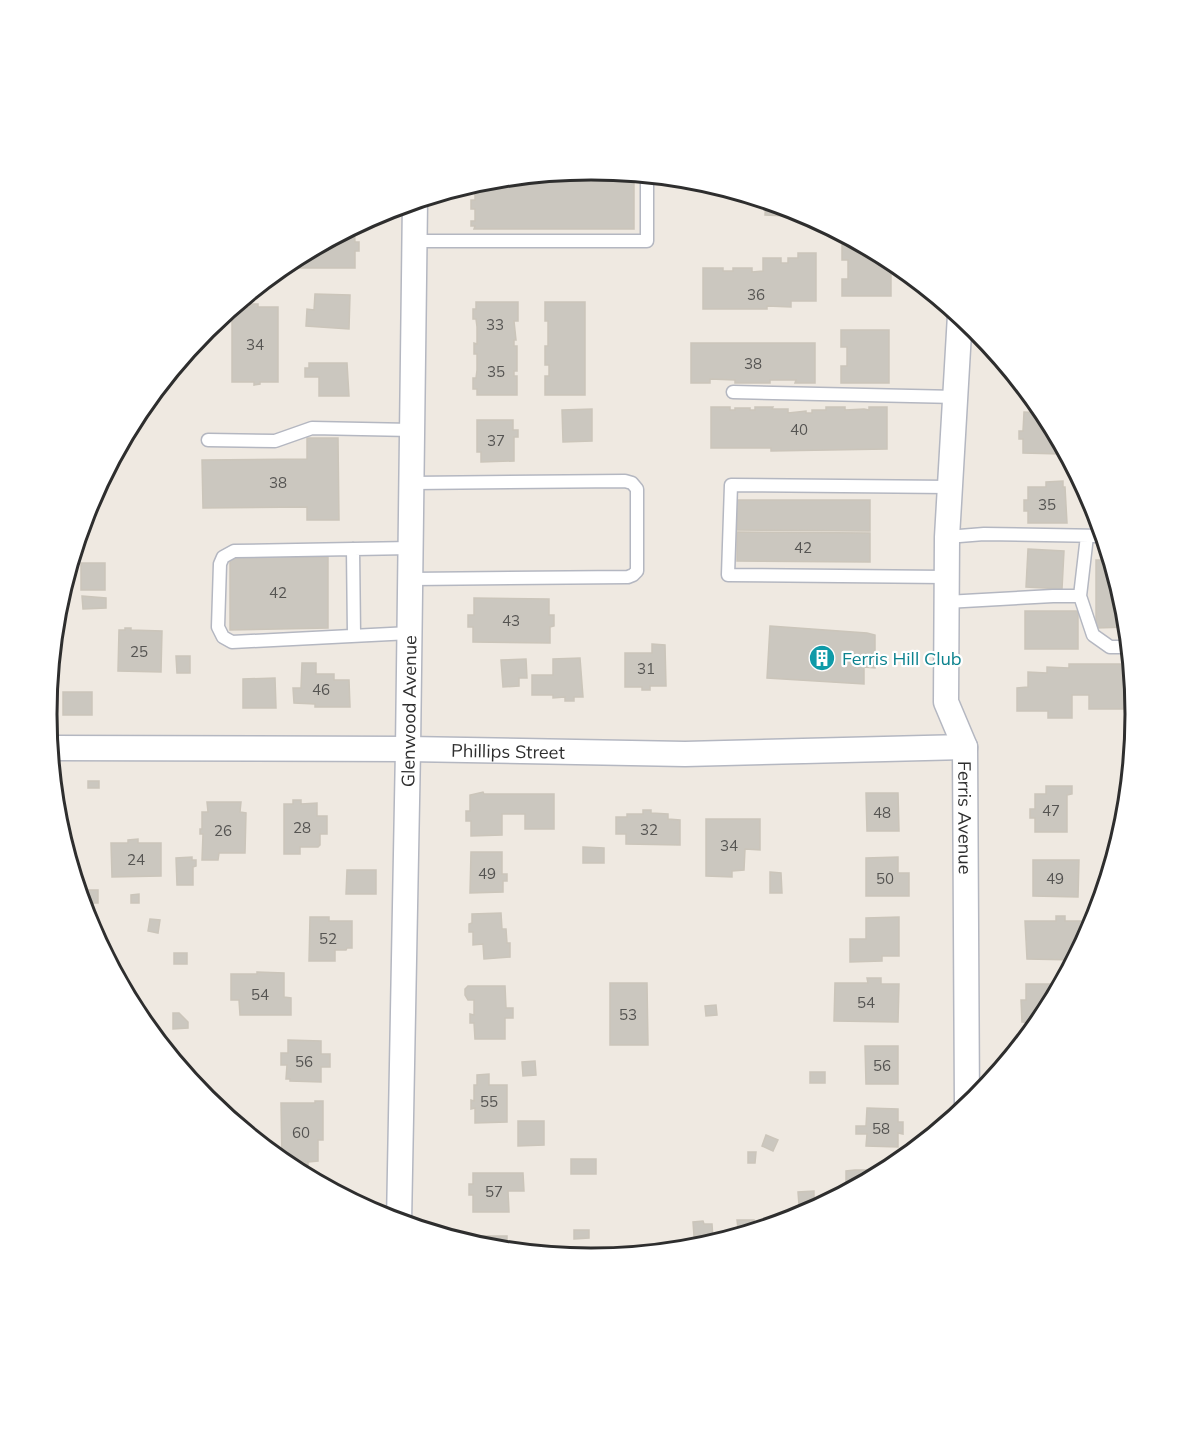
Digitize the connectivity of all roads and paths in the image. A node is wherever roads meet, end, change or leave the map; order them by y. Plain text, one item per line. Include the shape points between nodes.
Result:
1 (647, 183) edge
2 (408, 213) edge
3 (414, 241) junction
4 (960, 328) edge
5 (733, 392) dead end
6 (957, 398) junction
7 (412, 430) junction
8 (208, 440) dead end
9 (412, 483) junction
10 (950, 487) junction
11 (1087, 536) junction
12 (1095, 536) edge
13 (947, 537) junction
14 (411, 548) junction
15 (352, 549) junction
16 (946, 578) junction
17 (411, 579) junction
18 (1080, 596) junction
19 (946, 602) junction
20 (410, 633) junction
21 (354, 635) junction
22 (1121, 647) edge
23 (965, 747) junction
24 (58, 748) edge
25 (408, 749) junction
26 (967, 1094) edge
27 (399, 1213) edge

1 - 3 lane via 647,242
2 - 3 street, Glenwood Avenue
3 - 7 street, Glenwood Avenue
4 - 6 street, Ferris Avenue
5 - 6 lane
6 - 10 street, Ferris Avenue
7 - 8 lane via 312,428 275,441
7 - 9 street, Glenwood Avenue
9 - 14 street, Glenwood Avenue
9 - 17 lane via 632,483 637,489 637,571 628,577
10 - 13 street, Ferris Avenue
10 - 16 lane via 731,485 728,575
11 - 12 lane
11 - 13 lane
11 - 18 lane
13 - 16 street, Ferris Avenue
14 - 15 lane
14 - 17 street, Glenwood Avenue
15 - 21 lane
15 - 21 lane via 234,551 223,557 219,564 218,627 223,637 232,642
16 - 19 street, Ferris Avenue
17 - 20 street, Glenwood Avenue
18 - 19 lane
18 - 22 lane via 1093,635 1110,647
19 - 23 street, Ferris Avenue via 946,702
20 - 21 lane
20 - 25 street, Glenwood Avenue
23 - 25 street, Phillips Street via 685,754
23 - 26 street, Ferris Avenue
24 - 25 street, Phillips Street
25 - 27 street, Glenwood Avenue

